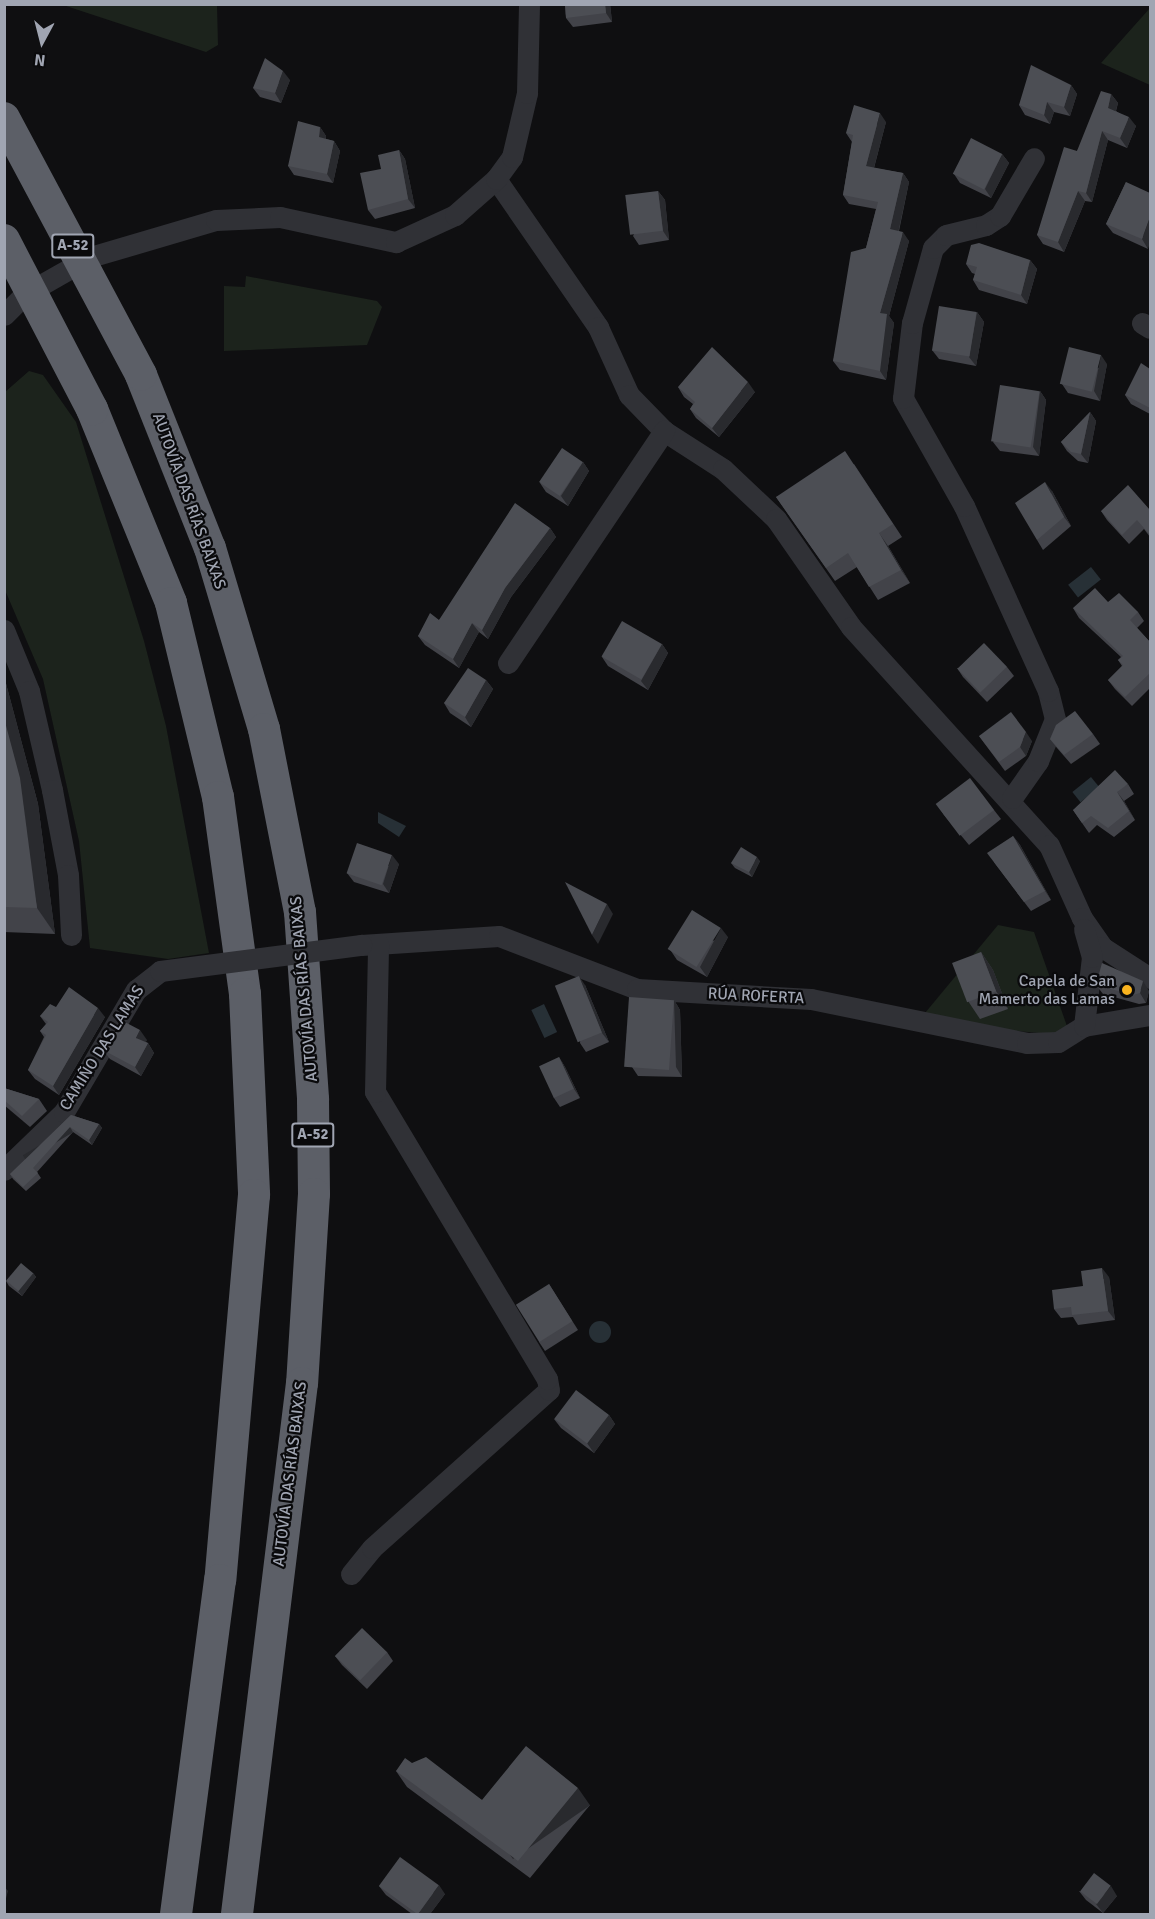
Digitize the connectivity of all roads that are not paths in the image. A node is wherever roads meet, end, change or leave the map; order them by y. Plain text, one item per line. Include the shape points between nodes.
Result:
1 (529, 4) edge
2 (4, 118) edge
3 (1034, 158) dead end
4 (496, 179) junction
5 (4, 240) edge
6 (4, 315) edge
7 (664, 431) junction
8 (4, 630) edge
9 (508, 663) dead end
10 (1012, 798) junction
11 (1082, 918) junction
12 (71, 935) dead end
13 (370, 944) junction
14 (1150, 978) edge
15 (1150, 1015) edge
16 (1084, 1026) junction
17 (4, 1170) edge
18 (351, 1574) dead end
19 (176, 1914) edge
20 (237, 1914) edge

1 - 4 street via 527,93 512,157
2 - 20 highway, AUTOVÍA DAS RÍAS BAIXAS / A-52, bridge via 141,375 210,548 264,729 300,912 313,1100 314,1194 302,1383
3 - 10 street via 1000,216 986,225 946,235 933,248 912,323 903,398 964,506 1048,691 1055,719 1038,761
4 - 6 street via 455,215 396,242 280,217 216,220 149,237 90,257 25,294
4 - 7 street via 598,327 629,395
5 - 19 highway, bridge via 92,409 171,603 218,797 245,994 254,1195 220,1580
7 - 9 street
7 - 10 street via 723,469 776,519 851,627
8 - 12 street via 29,691 52,790 69,875
10 - 11 street via 1049,845
11 - 14 street via 1102,947
11 - 16 street via 1092,957
13 - 16 street, RÚA ROFERTA via 499,936 637,989 811,999 1027,1043 1058,1042
13 - 17 street, CAMIÑO DAS LAMAS, bridge via 160,971 136,990 64,1112
13 - 18 street via 375,1092 547,1379 549,1390 372,1548
15 - 16 street, RÚA ROFERTA

